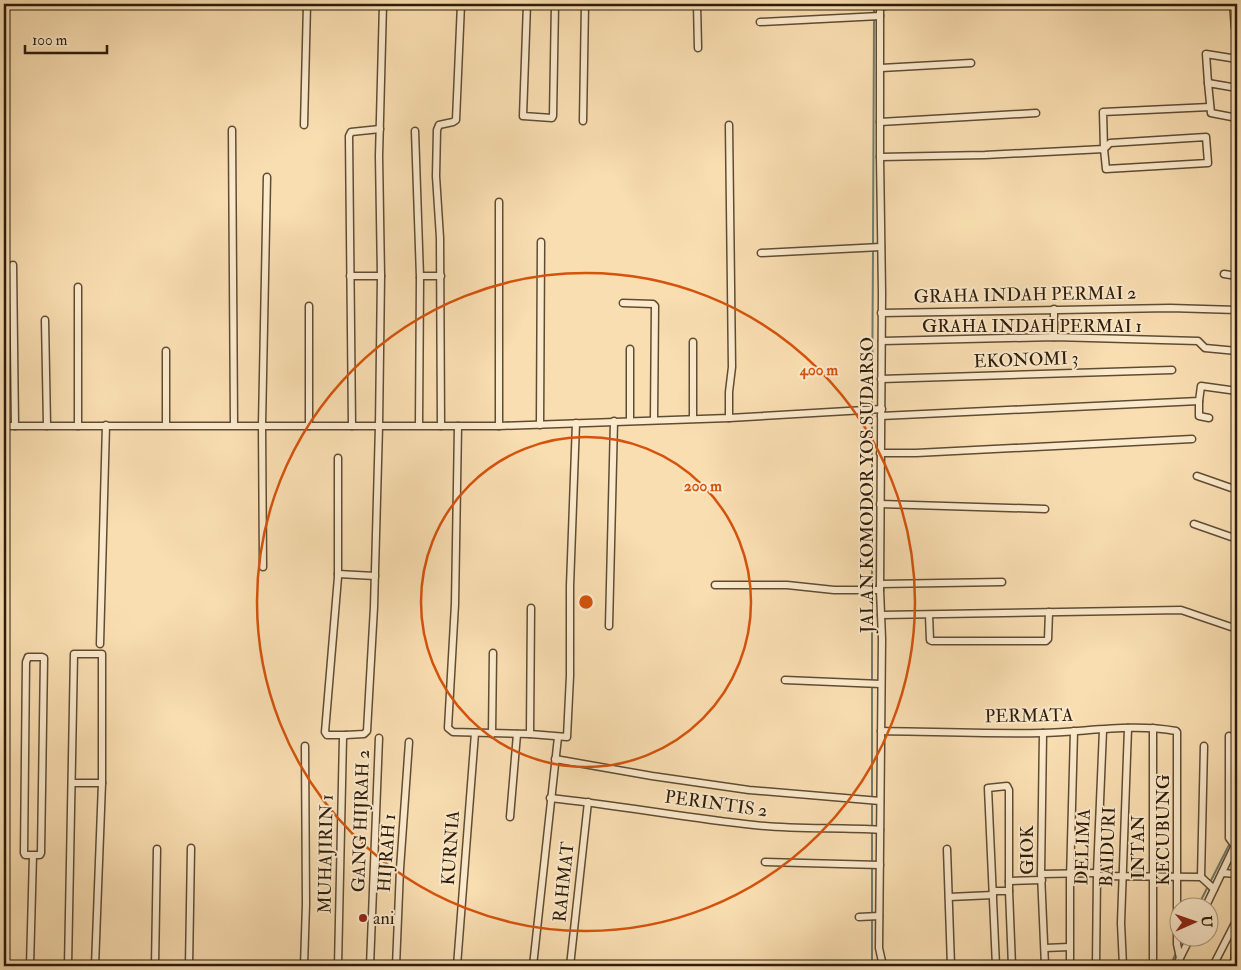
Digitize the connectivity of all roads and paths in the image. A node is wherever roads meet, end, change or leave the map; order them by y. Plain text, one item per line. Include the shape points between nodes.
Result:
1 (307, 4) edge
2 (383, 4) edge
3 (461, 4) edge
4 (526, 4) edge
5 (555, 4) edge
6 (585, 4) edge
7 (698, 4) edge
8 (920, 4) edge
9 (1234, 4) edge
10 (880, 5) edge
11 (879, 16) junction
12 (760, 22) dead end
13 (1235, 28) dead end
14 (698, 48) dead end
15 (1237, 59) edge
16 (971, 63) dead end
17 (881, 68) junction
18 (1208, 83) junction
19 (1237, 88) edge
20 (1210, 107) junction
21 (1036, 113) dead end
22 (1237, 118) edge
23 (583, 121) dead end
24 (880, 122) junction
25 (304, 124) dead end
26 (729, 125) dead end
27 (380, 129) junction
28 (232, 130) dead end
29 (415, 131) dead end
30 (1104, 149) junction
31 (880, 157) junction
32 (267, 177) dead end
33 (499, 202) dead end
34 (541, 242) dead end
35 (881, 247) junction
36 (761, 253) dead end
37 (13, 265) dead end
38 (1224, 274) dead end
39 (350, 276) junction
40 (380, 276) junction
41 (441, 276) junction
42 (1237, 276) edge
43 (420, 277) junction
44 (78, 287) dead end
45 (623, 303) dead end
46 (310, 306) dead end
47 (1054, 309) junction
48 (1237, 310) edge
49 (881, 313) junction
50 (44, 320) dead end
51 (1054, 337) junction
52 (693, 342) dead end
53 (882, 342) junction
54 (166, 350) dead end
55 (630, 350) dead end
56 (1237, 351) edge
57 (1172, 370) dead end
58 (881, 380) junction
59 (1237, 390) edge
60 (1199, 401) junction
61 (879, 409) junction
62 (881, 416) junction
63 (693, 418) junction
64 (729, 418) junction
65 (1209, 418) dead end
66 (630, 420) junction
67 (654, 420) junction
68 (614, 421) junction
69 (576, 423) junction
70 (166, 425) junction
71 (234, 425) junction
72 (262, 425) junction
73 (419, 425) junction
74 (540, 425) junction
75 (4, 426) edge
76 (15, 426) junction
77 (47, 426) junction
78 (78, 426) junction
79 (106, 426) junction
80 (309, 426) junction
81 (352, 426) junction
82 (379, 426) junction
83 (441, 426) junction
84 (458, 426) junction
85 (499, 426) junction
86 (1192, 439) dead end
87 (880, 453) junction
88 (338, 458) dead end
89 (1197, 476) dead end
90 (1237, 490) edge
91 (880, 504) junction
92 (1045, 509) dead end
93 (1194, 524) dead end
94 (1237, 539) edge
95 (263, 567) dead end
96 (338, 574) junction
97 (375, 576) junction
98 (1002, 582) dead end
99 (715, 585) dead end
100 (878, 588) junction
101 (531, 608) dead end
102 (1049, 612) junction
103 (881, 615) junction
104 (928, 615) junction
105 (609, 626) dead end
106 (1237, 628) edge
107 (100, 644) dead end
108 (494, 653) dead end
109 (785, 680) dead end
110 (878, 684) junction
111 (1128, 728) junction
112 (1153, 728) junction
113 (1103, 730) junction
114 (881, 731) junction
115 (1074, 731) junction
116 (475, 732) junction
117 (1177, 732) joint
118 (1043, 733) junction
119 (492, 734) junction
120 (517, 734) junction
121 (530, 734) junction
122 (346, 735) junction
123 (1229, 736) dead end
124 (558, 737) junction
125 (379, 738) dead end
126 (409, 742) dead end
127 (305, 746) dead end
128 (1204, 746) dead end
129 (555, 758) junction
130 (102, 783) junction
131 (73, 784) junction
132 (550, 798) junction
133 (877, 800) junction
134 (588, 802) junction
135 (510, 817) dead end
136 (877, 830) junction
137 (1233, 843) edge
138 (191, 848) dead end
139 (157, 849) dead end
140 (947, 849) dead end
141 (33, 855) junction
142 (766, 862) dead end
143 (877, 865) junction
144 (1222, 873) junction
145 (1070, 874) junction
146 (1237, 874) edge
147 (1097, 875) junction
148 (1122, 876) junction
149 (1152, 876) junction
150 (1041, 877) junction
151 (1178, 877) junction
152 (1009, 881) junction
153 (1208, 883) junction
154 (1009, 891) junction
155 (993, 893) junction
156 (949, 897) junction
157 (1206, 898) edge
158 (1237, 907) edge
159 (875, 917) junction
160 (859, 918) dead end
161 (1236, 920) edge
162 (1069, 947) junction
163 (1044, 948) junction
164 (1184, 948) edge
165 (1180, 956) junction
166 (875, 965) edge
167 (30, 966) edge
168 (68, 966) edge
169 (95, 966) edge
170 (155, 966) edge
171 (189, 966) edge
172 (304, 966) edge
173 (338, 966) edge
174 (370, 966) edge
175 (396, 966) edge
176 (457, 966) edge
177 (533, 966) edge
178 (570, 966) edge
179 (952, 966) edge
180 (996, 966) edge
181 (1012, 966) edge
182 (1045, 966) edge
183 (1070, 966) edge
184 (1096, 966) edge
185 (1123, 966) edge
186 (1153, 966) edge
187 (1176, 966) edge
188 (1213, 966) edge
189 (1234, 966) edge

1 - 25 street
2 - 27 street
3 - 41 street via 456,120 440,125 437,130
4 - 5 street via 523,116 552,118
6 - 23 street
7 - 14 street
8 - 10 street
9 - 13 street
10 - 11 street, JALAN KOMODOR YOS SUDARSO
11 - 12 street
11 - 17 street, JALAN KOMODOR YOS SUDARSO
15 - 18 street via 1206,54
16 - 17 street
17 - 24 street, JALAN KOMODOR YOS SUDARSO
18 - 19 street
18 - 20 street
20 - 22 street via 1211,113
20 - 30 street via 1103,112
21 - 24 street
24 - 31 street, JALAN KOMODOR YOS SUDARSO
26 - 64 street via 732,367
27 - 39 street via 351,132 349,136
27 - 40 street
28 - 71 street
29 - 43 street
30 - 30 street via 1106,169 1208,164 1206,138 1110,143
30 - 31 street
31 - 35 street, JALAN KOMODOR YOS SUDARSO
32 - 72 street
33 - 85 street
34 - 74 street
35 - 36 street
35 - 49 street, JALAN KOMODOR YOS SUDARSO
37 - 76 street
38 - 42 street
39 - 40 street
39 - 81 street
40 - 82 street
41 - 43 street
41 - 83 street
43 - 73 street
44 - 78 street
45 - 67 street via 656,306
46 - 80 street
47 - 48 street, GRAHA INDAH PERMAI 2
47 - 49 street, GRAHA INDAH PERMAI 2
47 - 51 street
49 - 53 street, JALAN KOMODOR YOS SUDARSO
50 - 77 street
51 - 53 street, GRAHA INDAH PERMAI 1
51 - 56 street, GRAHA INDAH PERMAI 1 via 1198,341 1205,348
52 - 63 street
53 - 58 street, JALAN KOMODOR YOS SUDARSO
54 - 70 street
55 - 66 street
57 - 58 street, EKONOMI 3
58 - 61 street, JALAN KOMODOR YOS SUDARSO
59 - 60 street via 1201,386
60 - 62 street
60 - 65 street via 1199,416
61 - 62 street, JALAN KOMODOR YOS SUDARSO
61 - 64 street
62 - 87 street, JALAN KOMODOR YOS SUDARSO
63 - 64 street
63 - 67 street
66 - 67 street
66 - 68 street
68 - 69 street
68 - 105 street
69 - 74 street
69 - 124 street via 567,737
70 - 71 street
70 - 79 street
71 - 72 street
72 - 80 street
72 - 95 street
73 - 82 street
73 - 83 street
74 - 85 street
75 - 76 street
76 - 77 street
77 - 78 street
78 - 79 street
79 - 107 street
80 - 81 street
81 - 82 street
82 - 97 street
83 - 84 street
84 - 85 street
84 - 116 street via 455,604 448,728 453,732
86 - 87 street
87 - 91 street, JALAN KOMODOR YOS SUDARSO
88 - 96 street
89 - 90 street
91 - 92 street
91 - 100 street, JALAN KOMODOR YOS SUDARSO
93 - 94 street
96 - 97 street
96 - 122 street via 325,732 327,735
97 - 122 street via 367,731
98 - 100 street
99 - 100 street via 834,590
100 - 103 street, JALAN KOMODOR YOS SUDARSO
101 - 121 street
102 - 104 street
102 - 104 street via 1046,640 932,641
102 - 106 street via 1181,610
103 - 104 street
103 - 110 street, JALAN KOMODOR YOS SUDARSO
108 - 119 street
109 - 110 street
110 - 114 street, JALAN KOMODOR YOS SUDARSO
111 - 112 street, PERMATA
111 - 113 street, PERMATA
111 - 148 street, BAIDURI
112 - 117 street, PERMATA
112 - 149 street, INTAN
113 - 115 street, PERMATA
113 - 147 street, DELIMA
114 - 118 street, PERMATA
114 - 133 street, JALAN KOMODOR YOS SUDARSO
115 - 118 street, PERMATA
115 - 145 street
116 - 119 street
116 - 176 street, KURNIA
117 - 151 street, KECUBUNG
118 - 150 street, GIOK
119 - 120 street
120 - 121 street
120 - 135 street
121 - 124 street
122 - 173 street, MUHAJIRIN 1 via 343,737
123 - 137 street
124 - 129 street
125 - 174 street, GANG HIJRAH 2
126 - 175 street, HIJRAH 1
127 - 172 street
128 - 153 street
129 - 132 street
129 - 133 street via 749,790
130 - 131 street
130 - 131 street via 102,654 74,654
130 - 169 street
131 - 168 street
132 - 134 street, PERINTIS 2
132 - 177 street
133 - 136 street, JALAN KOMODOR YOS SUDARSO
134 - 136 street, PERINTIS 2 via 754,825
134 - 178 street, RAHMAT
136 - 143 street, JALAN KOMODOR YOS SUDARSO
137 - 144 street
138 - 171 street
139 - 170 street
140 - 156 street
141 - 141 street via 24,853 28,657 44,658 41,852
141 - 167 street
142 - 143 street
143 - 159 street, JALAN KOMODOR YOS SUDARSO
144 - 146 street
144 - 153 street
145 - 147 street
145 - 150 street
145 - 162 street
147 - 148 street
147 - 184 street, DELIMA
148 - 149 street
148 - 185 street, BAIDURI
149 - 151 street
149 - 186 street, INTAN
150 - 152 street
150 - 163 street, GIOK
151 - 153 street
151 - 165 street, KECUBUNG via 1177,944
152 - 154 street
152 - 155 street via 1009,788 990,786
153 - 157 street
154 - 155 street
154 - 181 street
155 - 156 street
155 - 180 street
156 - 179 street
158 - 161 street
159 - 160 street
159 - 166 street, JALAN KOMODOR YOS SUDARSO via 879,948
161 - 188 street
161 - 189 street
162 - 163 street
162 - 183 street
163 - 182 street, GIOK
164 - 165 street
165 - 187 street

